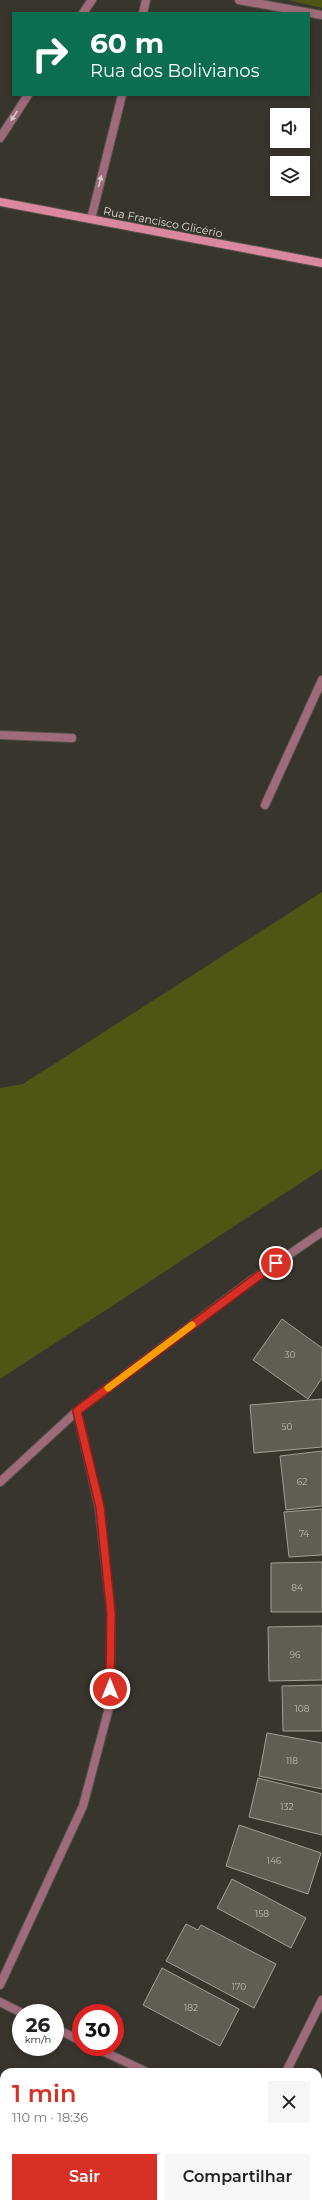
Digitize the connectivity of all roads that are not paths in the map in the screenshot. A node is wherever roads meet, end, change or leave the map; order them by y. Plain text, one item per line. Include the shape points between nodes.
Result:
1 (92, 0) edge
2 (146, 0) edge
3 (239, 0) edge
4 (84, 12) edge
5 (142, 12) edge
6 (305, 12) edge
7 (310, 13) edge
8 (322, 15) edge
9 (27, 96) edge
10 (122, 96) edge
11 (0, 138) edge
12 (0, 202) edge
13 (91, 219) junction
14 (322, 264) edge
15 (322, 680) edge
16 (0, 735) edge
17 (72, 738) dead end
18 (265, 805) dead end
19 (322, 1232) edge
20 (77, 1411) junction
21 (0, 1482) edge
22 (0, 1986) edge
23 (322, 2000) edge
24 (0, 2002) edge
25 (12, 2008) edge
26 (113, 2056) edge
27 (139, 2068) edge
28 (288, 2068) edge

1 - 4 street
2 - 5 street
3 - 6 street
7 - 8 street
9 -> 11 street
13 -> 10 street
12 - 13 street, Rua Francisco Glicério
13 - 14 street, Rua Francisco Glicério
15 - 18 street
16 - 17 street
19 - 20 street via 249,1282
20 - 21 street
20 - 22 street via 100,1507 111,1613 110,1704 83,1806
23 - 28 street
24 - 25 street
26 - 27 street

